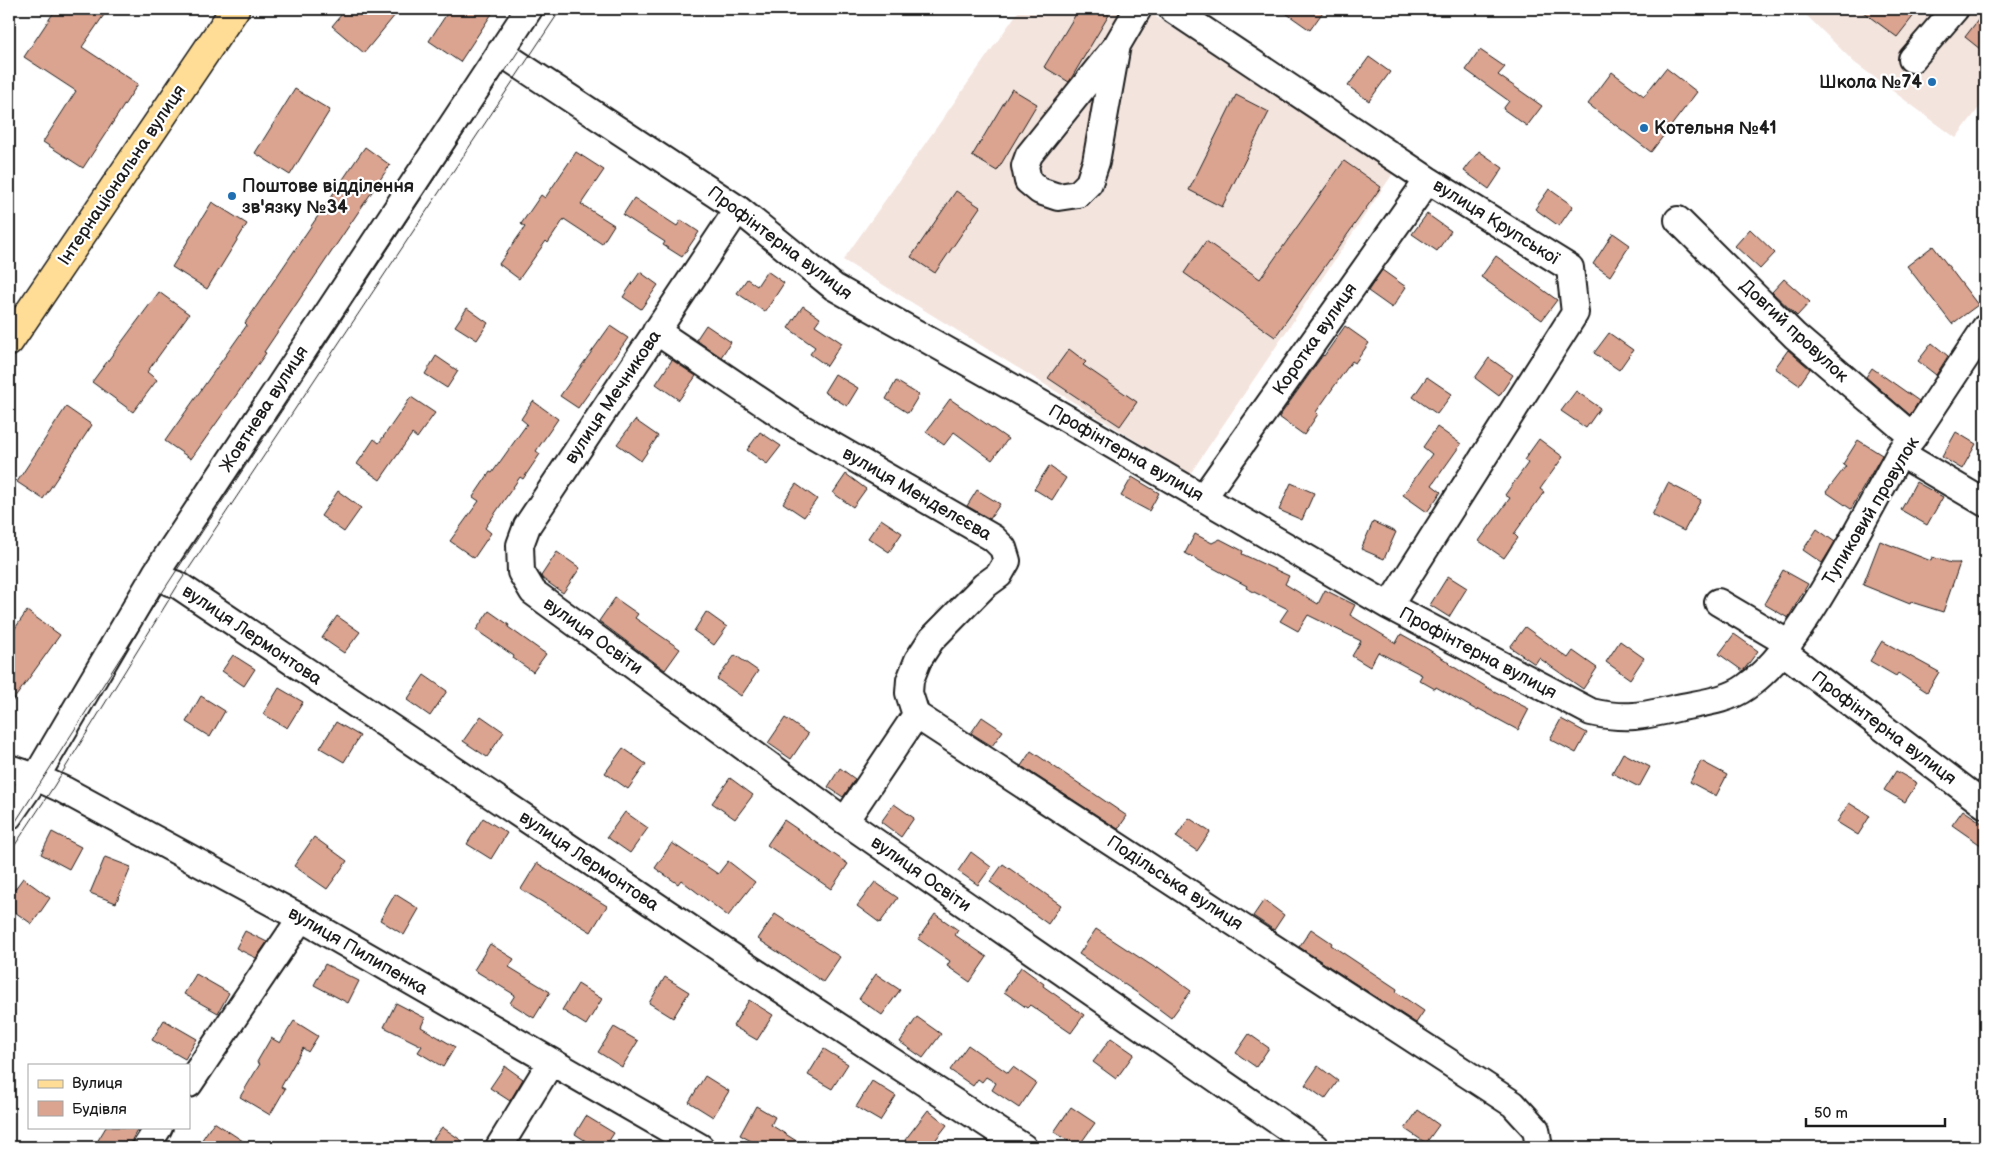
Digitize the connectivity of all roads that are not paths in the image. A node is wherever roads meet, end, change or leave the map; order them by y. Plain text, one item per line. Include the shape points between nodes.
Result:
1 (235, 9) edge
2 (529, 9) edge
3 (1138, 9) edge
4 (1172, 9) edge
5 (1955, 9) edge
6 (1117, 45) junction
7 (500, 52) junction
8 (1912, 59) dead end
9 (1428, 180) junction
10 (738, 209) junction
11 (1678, 220) dead end
12 (1985, 328) edge
13 (656, 332) junction
14 (9, 342) edge
15 (1907, 445) junction
16 (1203, 498) junction
17 (1985, 503) edge
18 (156, 573) junction
19 (533, 592) joint
20 (1718, 602) dead end
21 (1389, 606) junction
22 (1786, 647) junction
23 (916, 714) junction
24 (9, 768) edge
25 (36, 777) junction
26 (1985, 805) edge
27 (9, 816) edge
28 (845, 821) junction
29 (301, 918) junction
30 (551, 1062) junction
31 (190, 1083) edge
32 (158, 1128) edge
33 (1537, 1138) edge
34 (146, 1147) edge
35 (499, 1147) edge
36 (700, 1147) edge
37 (1023, 1147) edge
38 (1315, 1147) edge

1 - 14 main road, Інтернаціональна вулиця
2 - 7 street, Жовтнева вулиця
3 - 6 street
4 - 9 street, вулиця Крупської
5 - 8 street
6 - 6 street via 1096,162 1089,183 1078,194 1058,197 1040,192 1028,182 1025,166 1029,155
7 - 10 street, Профінтерна вулиця
7 - 18 street, Жовтнева вулиця
9 - 16 street, Коротка вулиця
9 - 21 street, вулиця Крупської via 1570,268 1575,313
10 - 13 street, вулиця Мечникова
10 - 16 street, Профінтерна вулиця via 834,287
11 - 15 street, Довгий провулок
12 - 15 street, Тупиковий провулок
13 - 19 street, вулиця Мечникова via 527,526 520,545 521,572
13 - 23 street, вулиця Менделєєва via 793,422 993,538 1003,548 1007,562 999,575 931,640 918,660 909,693
15 - 17 street, Довгий провулок
15 - 22 street, Тупиковий провулок via 1834,574
16 - 21 street, Профінтерна вулиця
18 - 25 street, Жовтнева вулиця
18 - 37 street, вулиця Лермонтова
19 - 28 street, вулиця Освіти
20 - 22 street
21 - 22 street, Профінтерна вулиця via 1591,712 1613,717 1635,718 1725,697 1745,688
22 - 26 street, Профінтерна вулиця
23 - 28 street
23 - 33 street, Подільська вулиця via 1513,1104
24 - 25 street, вулиця Пилипенка
25 - 27 street, Жовтнева вулиця
25 - 29 street, вулиця Пилипенка
28 - 38 street, вулиця Освіти
29 - 30 street, вулиця Пилипенка
29 - 31 street
30 - 35 street
30 - 36 street, вулиця Пилипенка
32 - 34 street

